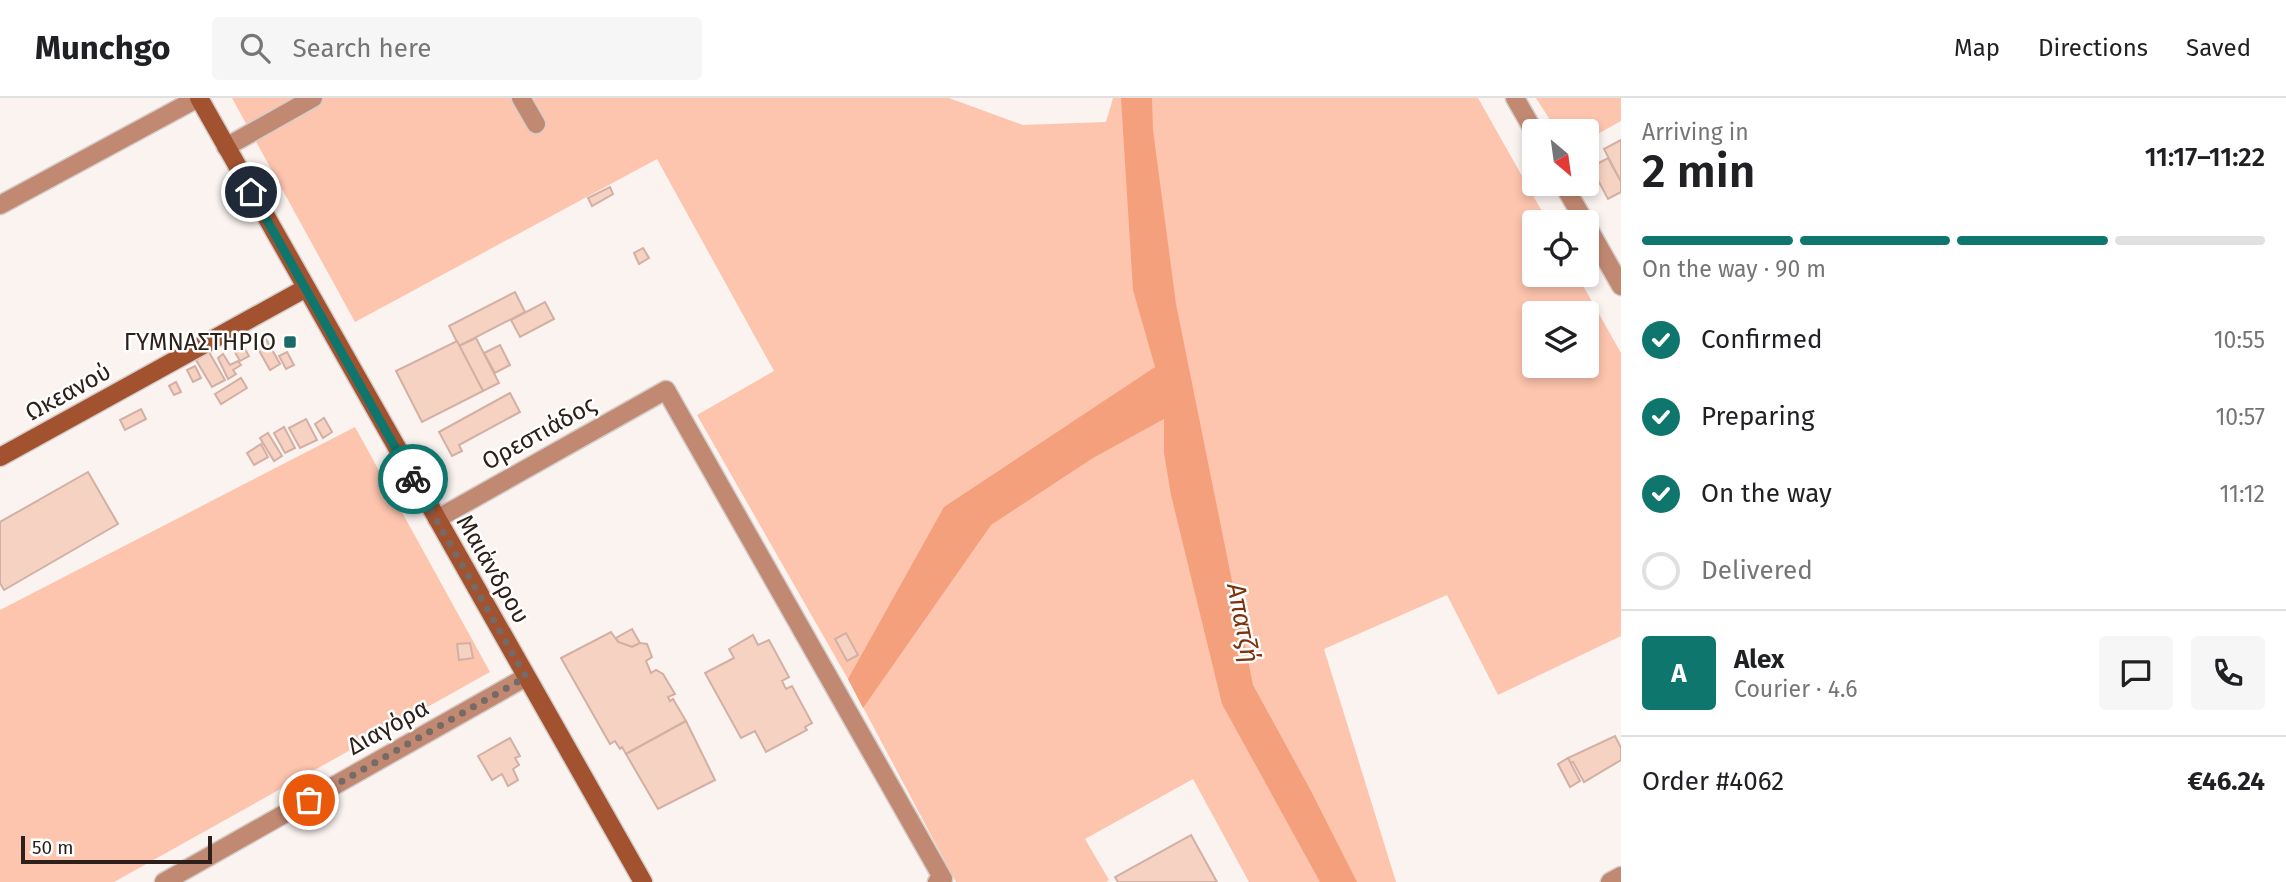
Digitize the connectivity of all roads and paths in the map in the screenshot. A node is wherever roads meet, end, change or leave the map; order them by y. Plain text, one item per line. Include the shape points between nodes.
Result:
1 (198, 98) edge
2 (313, 98) edge
3 (521, 98) edge
4 (1515, 98) edge
5 (1527, 119) edge
6 (536, 124) dead end
7 (226, 147) junction
8 (0, 205) edge
9 (1599, 247) edge
10 (1621, 286) edge
11 (306, 289) junction
12 (0, 457) edge
13 (436, 519) junction
14 (526, 677) junction
15 (1621, 876) edge
16 (940, 880) edge
17 (164, 882) edge
18 (643, 882) edge
19 (1610, 882) edge

1 - 7 main road, Μαιάνδρου
1 - 8 street
2 - 7 street
3 - 6 street
4 - 5 street
7 - 11 main road, Μαιάνδρου
9 - 10 street
11 - 12 main road, Ωκεανού
11 - 13 main road, Μαιάνδρου
13 - 14 main road, Μαιάνδρου
13 - 16 street, Ορεστιάδος via 666,390
14 - 17 street, Διαγόρα
14 - 18 main road, Μαιάνδρου
15 - 19 street

